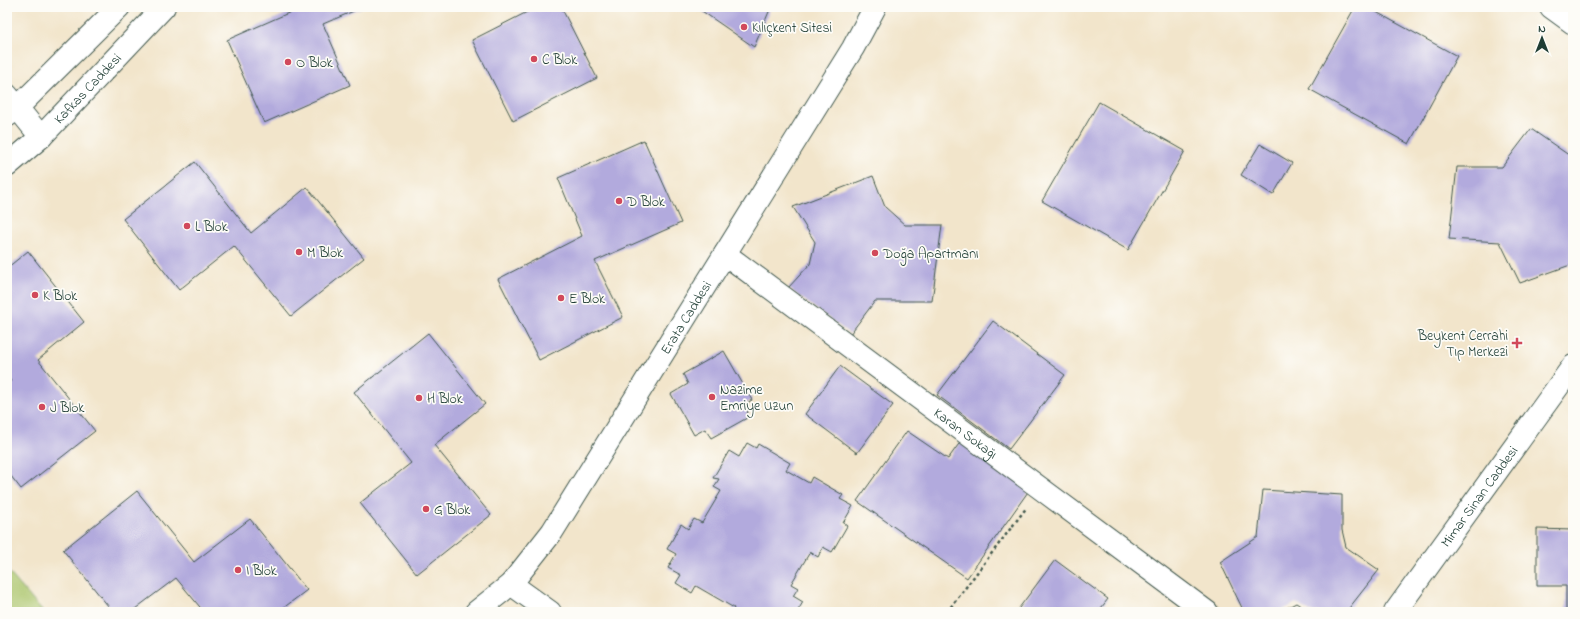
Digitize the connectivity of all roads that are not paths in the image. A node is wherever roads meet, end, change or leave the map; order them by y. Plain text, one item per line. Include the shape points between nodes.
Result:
1 (118, 7) edge
2 (164, 7) edge
3 (875, 7) edge
4 (1561, 10) edge
5 (1573, 23) edge
6 (11, 106) edge
7 (41, 137) junction
8 (7, 166) edge
9 (725, 254) junction
10 (1570, 375) edge
11 (511, 584) junction
12 (476, 612) edge
13 (550, 612) edge
14 (1207, 612) edge
15 (1395, 612) edge

1 - 6 street
2 - 7 street, Kafkas Caddesi
3 - 9 street, Erata Caddesi via 853,48
4 - 5 street
6 - 7 street
7 - 8 street, Kafkas Caddesi
9 - 11 street, Erata Caddesi via 552,532
9 - 14 street, Karan Sokağı
10 - 15 street, Mimar Sinan Caddesi
11 - 12 street, Erata Caddesi
11 - 13 street

